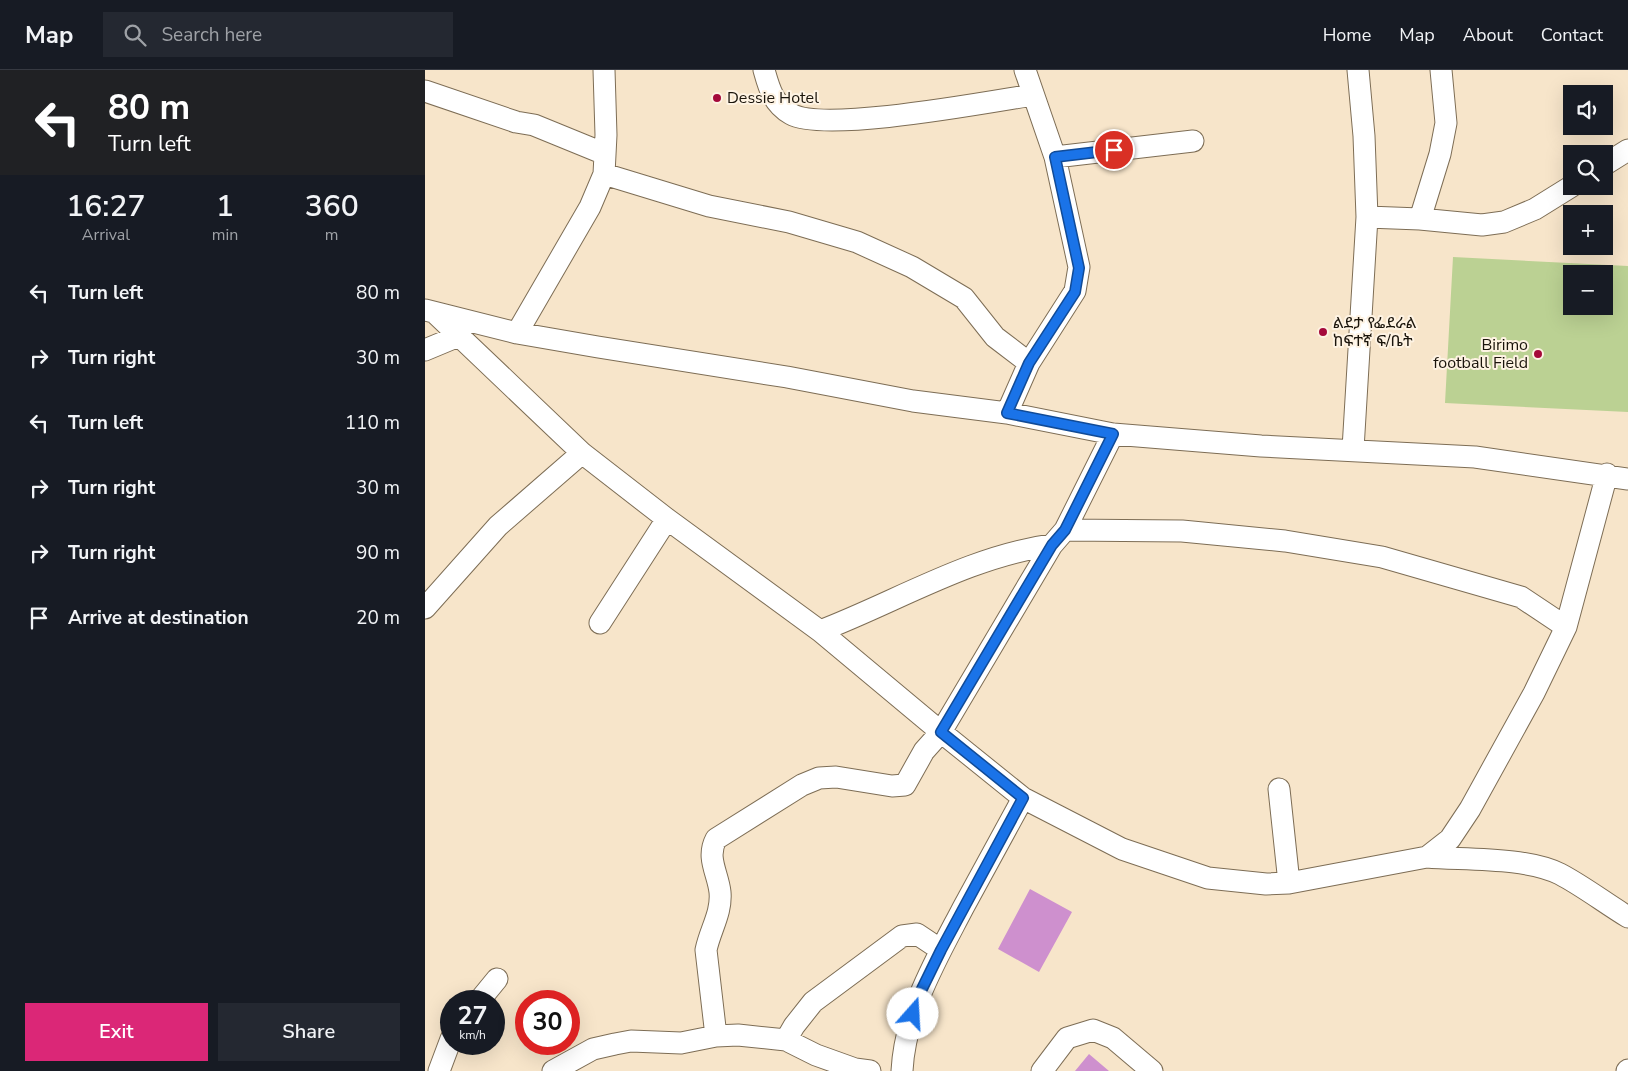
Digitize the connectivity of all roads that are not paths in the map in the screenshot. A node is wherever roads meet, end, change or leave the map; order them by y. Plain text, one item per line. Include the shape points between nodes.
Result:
1 (604, 70) edge
2 (764, 70) edge
3 (1025, 70) edge
4 (1358, 70) edge
5 (1441, 70) edge
6 (425, 92) edge
7 (1033, 95) junction
8 (1193, 141) dead end
9 (1628, 150) edge
10 (1055, 157) junction
11 (1613, 159) edge
12 (604, 164) junction
13 (1563, 192) edge
14 (1367, 218) junction
15 (1420, 219) junction
16 (429, 310) edge
17 (517, 333) junction
18 (461, 335) junction
19 (425, 350) edge
20 (1029, 363) junction
21 (1007, 413) junction
22 (1113, 434) junction
23 (1353, 449) junction
24 (582, 453) junction
25 (1607, 474) junction
26 (1628, 479) edge
27 (667, 519) junction
28 (1058, 538) junction
29 (425, 608) edge
30 (600, 623) dead end
31 (1566, 627) junction
32 (820, 631) junction
33 (941, 732) junction
34 (1279, 789) dead end
35 (1023, 798) junction
36 (1427, 857) junction
37 (1289, 883) junction
38 (1625, 910) edge
39 (941, 950) junction
40 (497, 979) dead end
41 (488, 990) edge
42 (716, 1036) junction
43 (786, 1040) junction
44 (445, 1055) edge
45 (439, 1071) edge
46 (553, 1071) edge
47 (870, 1071) edge
48 (902, 1071) edge
49 (1042, 1071) edge
50 (1152, 1071) edge

1 - 12 street
2 - 7 street via 775,101 791,115 809,120 832,121 910,113
3 - 7 street
4 - 14 street
5 - 15 street via 1446,123 1441,154
6 - 12 street via 534,125
7 - 10 street
8 - 10 street
9 - 11 street
10 - 20 street via 1079,268 1075,292
12 - 17 street via 590,208
12 - 20 street via 709,206 789,222 857,242 912,267 964,298 995,337
13 - 15 street via 1535,209 1503,222 1482,225
14 - 15 street
14 - 23 street
16 - 17 street
16 - 18 street
17 - 21 street via 913,401
18 - 19 street
18 - 24 street
20 - 21 street
21 - 22 street
22 - 23 street via 1261,446
22 - 28 street
23 - 25 street via 1475,457
24 - 27 street
24 - 29 street via 497,526
25 - 26 street
25 - 31 street
27 - 30 street
27 - 32 street
28 - 31 street via 1182,531 1285,541 1381,557 1521,597
28 - 32 street via 952,574
28 - 33 street
31 - 36 street via 1535,693 1470,809 1450,839
32 - 33 street
33 - 35 street
33 - 42 street via 924,751 905,785 819,778 802,785 716,839 711,848 720,893 719,912 706,950
34 - 37 street
35 - 37 street via 1121,849 1208,878
35 - 39 street
36 - 37 street
36 - 38 street via 1542,868
39 - 43 street via 917,934 902,936 813,1002
39 - 48 street via 918,997 903,1047
40 - 41 street
42 - 43 street
42 - 46 street via 681,1043 631,1041 615,1044 593,1049
43 - 47 street via 816,1055
44 - 45 street
49 - 50 street via 1067,1038 1093,1030 1113,1038

